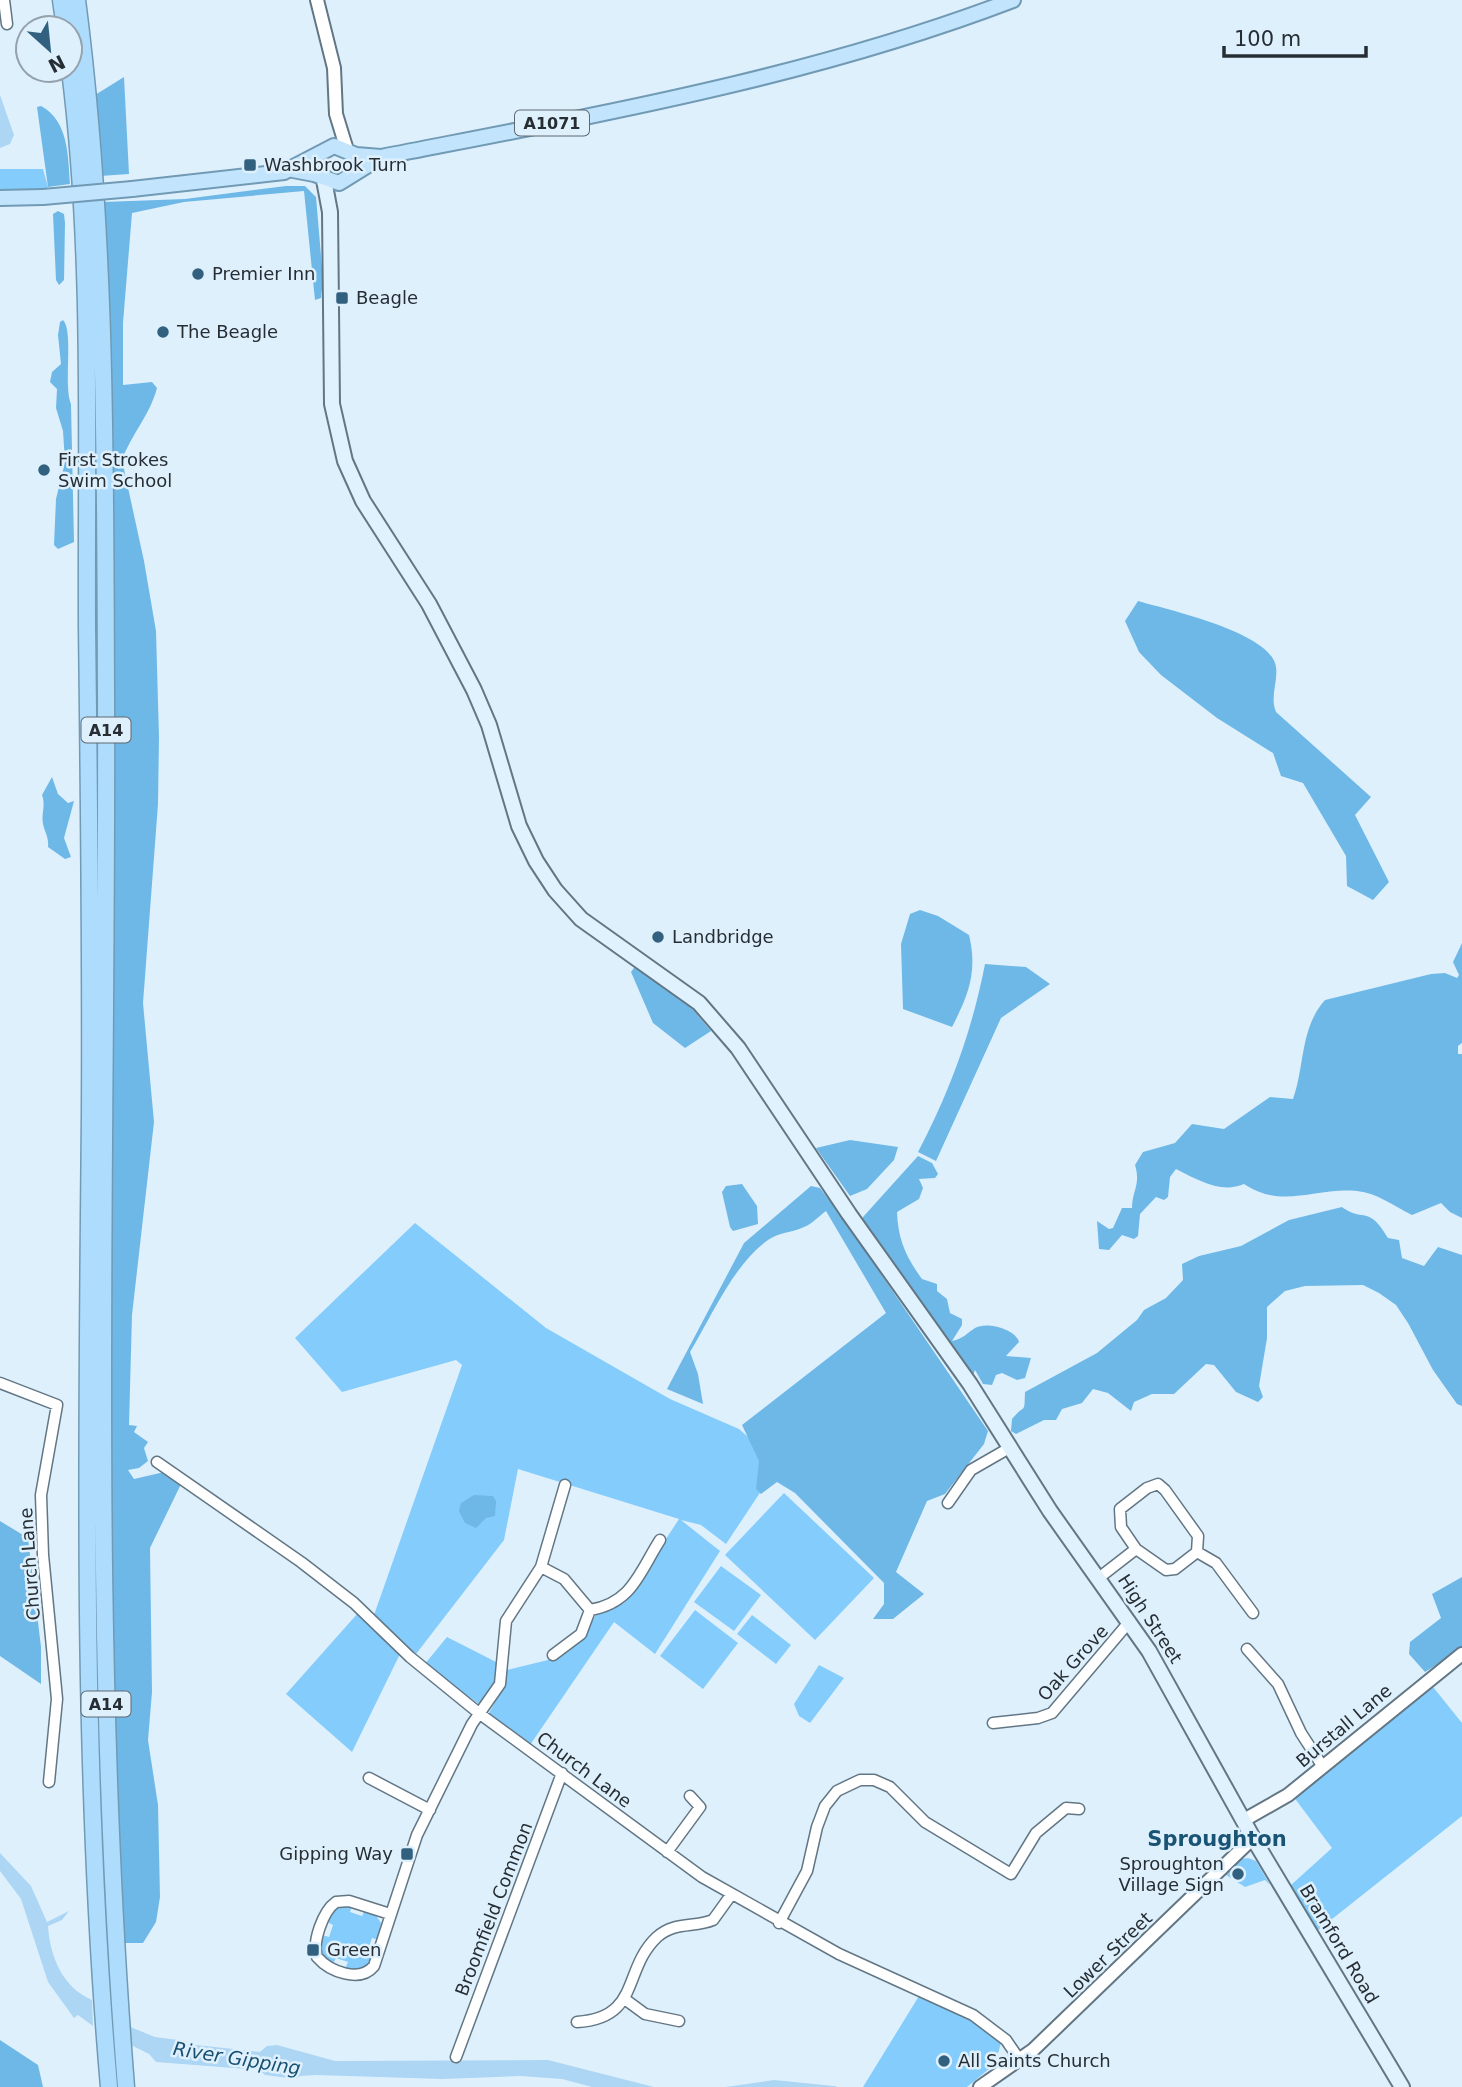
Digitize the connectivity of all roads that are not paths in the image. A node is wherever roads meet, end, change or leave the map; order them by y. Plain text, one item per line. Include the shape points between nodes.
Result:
1 (4, 0) edge
2 (77, 0) edge
3 (317, 0) edge
4 (1013, 0) edge
5 (6, 24) dead end
6 (72, 84) edge
7 (337, 114) junction
8 (324, 151) junction
9 (349, 152) junction
10 (381, 156) junction
11 (293, 170) junction
12 (322, 177) junction
13 (349, 177) junction
14 (0, 198) edge
15 (330, 212) junction
16 (0, 1383) edge
17 (1011, 1447) junction
18 (157, 1462) dead end
19 (94, 1463) junction
20 (94, 1484) junction
21 (565, 1485) dead end
22 (947, 1503) dead end
23 (660, 1540) dead end
24 (1136, 1549) junction
25 (1197, 1552) junction
26 (541, 1567) junction
27 (1100, 1577) junction
28 (590, 1610) junction
29 (1253, 1613) dead end
30 (1130, 1621) junction
31 (1247, 1649) dead end
32 (1462, 1654) edge
33 (553, 1655) dead end
34 (480, 1714) junction
35 (993, 1723) dead end
36 (1323, 1767) junction
37 (562, 1773) junction
38 (369, 1778) dead end
39 (49, 1782) dead end
40 (690, 1796) dead end
41 (1079, 1809) dead end
42 (430, 1811) junction
43 (1244, 1820) junction
44 (1253, 1838) junction
45 (667, 1852) junction
46 (731, 1895) junction
47 (390, 1914) junction
48 (779, 1923) junction
49 (626, 2000) junction
50 (679, 2021) dead end
51 (577, 2022) dead end
52 (456, 2057) dead end
53 (1019, 2059) junction
54 (125, 2079) edge
55 (109, 2087) edge
56 (980, 2087) edge
57 (1402, 2087) edge

1 - 5 street
2 - 19 highway, A14 via 92,114 104,399 107,1008
3 - 7 street via 334,68
4 - 10 main road, A1071 via 917,36 722,89
6 - 19 highway, A14 via 85,293
7 - 8 street
7 - 9 street
8 - 9 main road via 338,146
8 - 11 main road
8 - 12 main road via 317,167
9 - 10 main road, A1071
9 - 13 main road via 354,161
10 - 13 main road, A1071
11 - 12 main road
11 - 14 main road, bridge via 132,189
12 - 13 main road via 332,183
12 - 15 main road, High Street
13 - 15 main road
15 - 17 main road, High Street via 332,404 345,461 363,501 429,604 474,690 519,826 536,861 581,919 699,1003 731,1040
16 - 39 street, Church Lane via 57,1405 41,1495 57,1699
17 - 22 street via 971,1470
17 - 27 main road, High Street
18 - 34 street, Church Lane via 333,1587
19 - 20 highway, A14
20 - 54 highway, A14
20 - 55 highway, A14 via 92,1816
21 - 26 street
23 - 28 street via 621,1600
24 - 25 street via 1166,1570 1175,1569
24 - 25 street via 1121,1527 1120,1509 1158,1484 1198,1536
24 - 27 street
25 - 29 street via 1216,1563
26 - 28 street via 564,1579
26 - 34 street via 506,1621 502,1679
27 - 30 main road, High Street
28 - 33 street via 580,1634
30 - 35 street, Oak Grove via 1052,1713
30 - 43 main road, High Street
31 - 36 street via 1278,1684
32 - 36 street, Burstall Lane
34 - 37 street, Church Lane
34 - 42 street
36 - 43 street, Burstall Lane via 1277,1803
37 - 45 street, Church Lane
37 - 52 street, Broomfield Common
38 - 42 street
40 - 45 street via 700,1807
41 - 48 street via 1066,1808 1041,1827 1011,1874 925,1822 890,1787 860,1780 836,1791 825,1806 807,1871
42 - 47 street via 409,1851
43 - 44 main road, Bramford Road
44 - 53 street, Lower Street
44 - 57 main road, Bramford Road
45 - 46 street, Church Lane
46 - 48 street, Church Lane
46 - 49 street via 713,1920 678,1926 657,1937 641,1959
47 - 47 street via 368,1973 352,1975 317,1957 316,1941 328,1909 336,1902 349,1900
48 - 53 street, Church Lane via 973,2015 1006,2040
49 - 50 street via 645,2014
49 - 51 street via 605,2015
53 - 56 street, Lower Street

